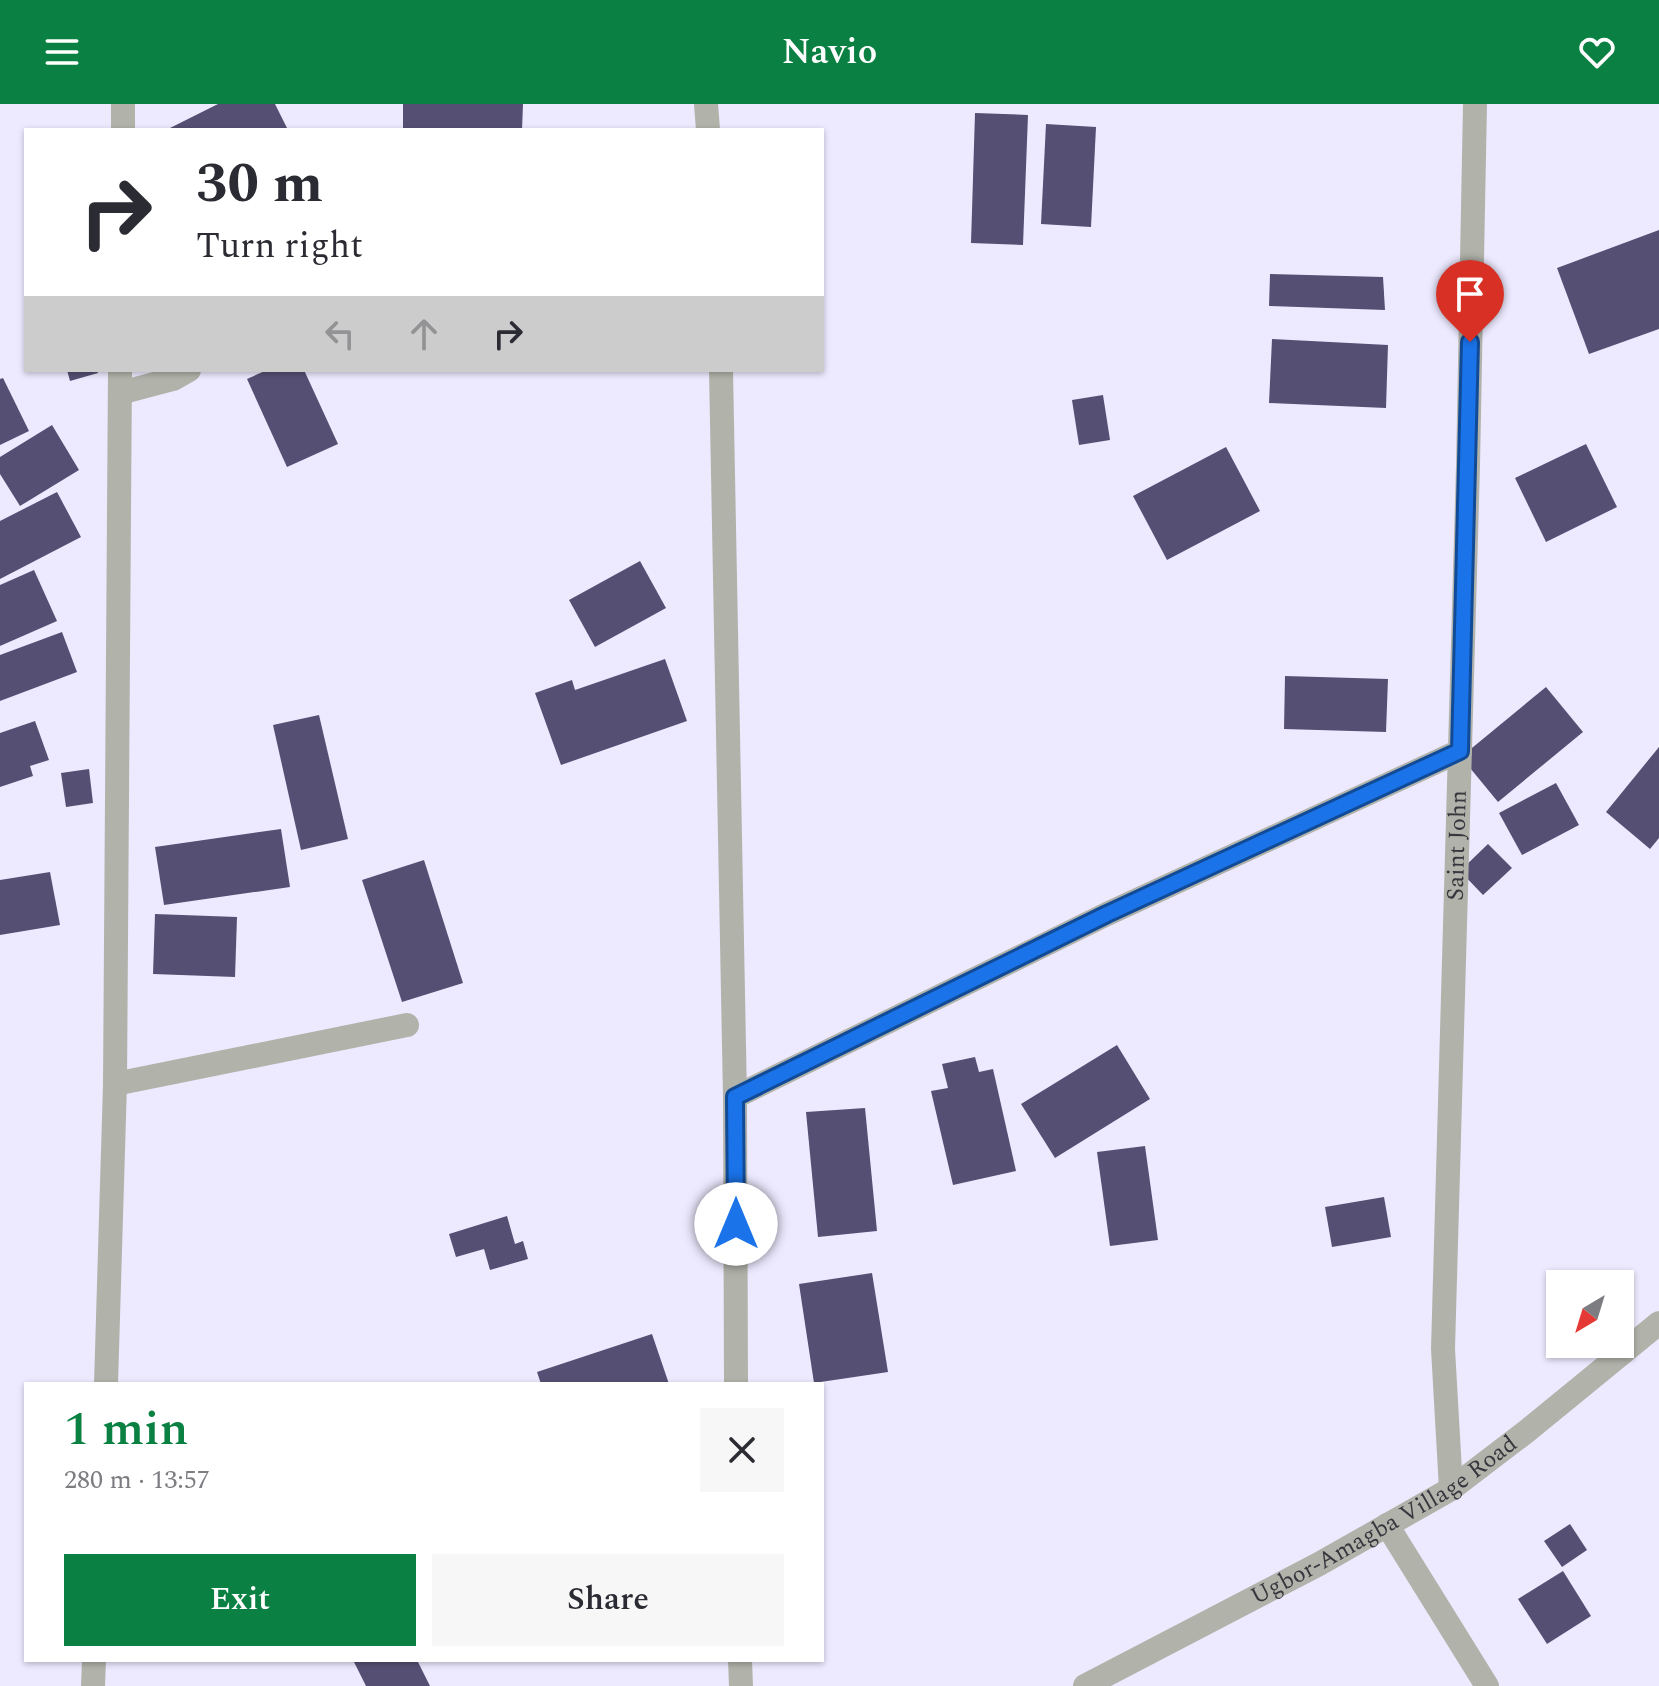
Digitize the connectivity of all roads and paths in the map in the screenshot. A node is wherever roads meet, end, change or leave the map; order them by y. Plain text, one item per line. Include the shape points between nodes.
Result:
1 (123, 104) edge
2 (706, 104) edge
3 (1475, 104) edge
4 (123, 128) edge
5 (708, 128) edge
6 (185, 372) edge
7 (721, 372) edge
8 (120, 381) edge
9 (1460, 751) junction
10 (407, 1025) dead end
11 (115, 1084) junction
12 (735, 1097) junction
13 (1659, 1323) edge
14 (106, 1382) edge
15 (736, 1382) edge
16 (1451, 1489) junction
17 (1387, 1525) junction
18 (94, 1662) edge
19 (740, 1662) edge
20 (93, 1686) edge
21 (741, 1686) edge
22 (1085, 1686) edge
23 (1487, 1686) edge

1 - 4 street
2 - 5 street
3 - 9 street, Saint John
6 - 8 street via 173,379
7 - 12 street
8 - 11 street
9 - 12 street via 1107,914
9 - 16 street, Saint John via 1443,1349
10 - 11 street
11 - 14 street
12 - 15 street
13 - 16 street, Ugbor-Amagba Village Road
16 - 17 street, Ugbor-Amagba Village Road
17 - 22 street, Ugbor-Amagba Village Road
17 - 23 street
18 - 20 street
19 - 21 street

